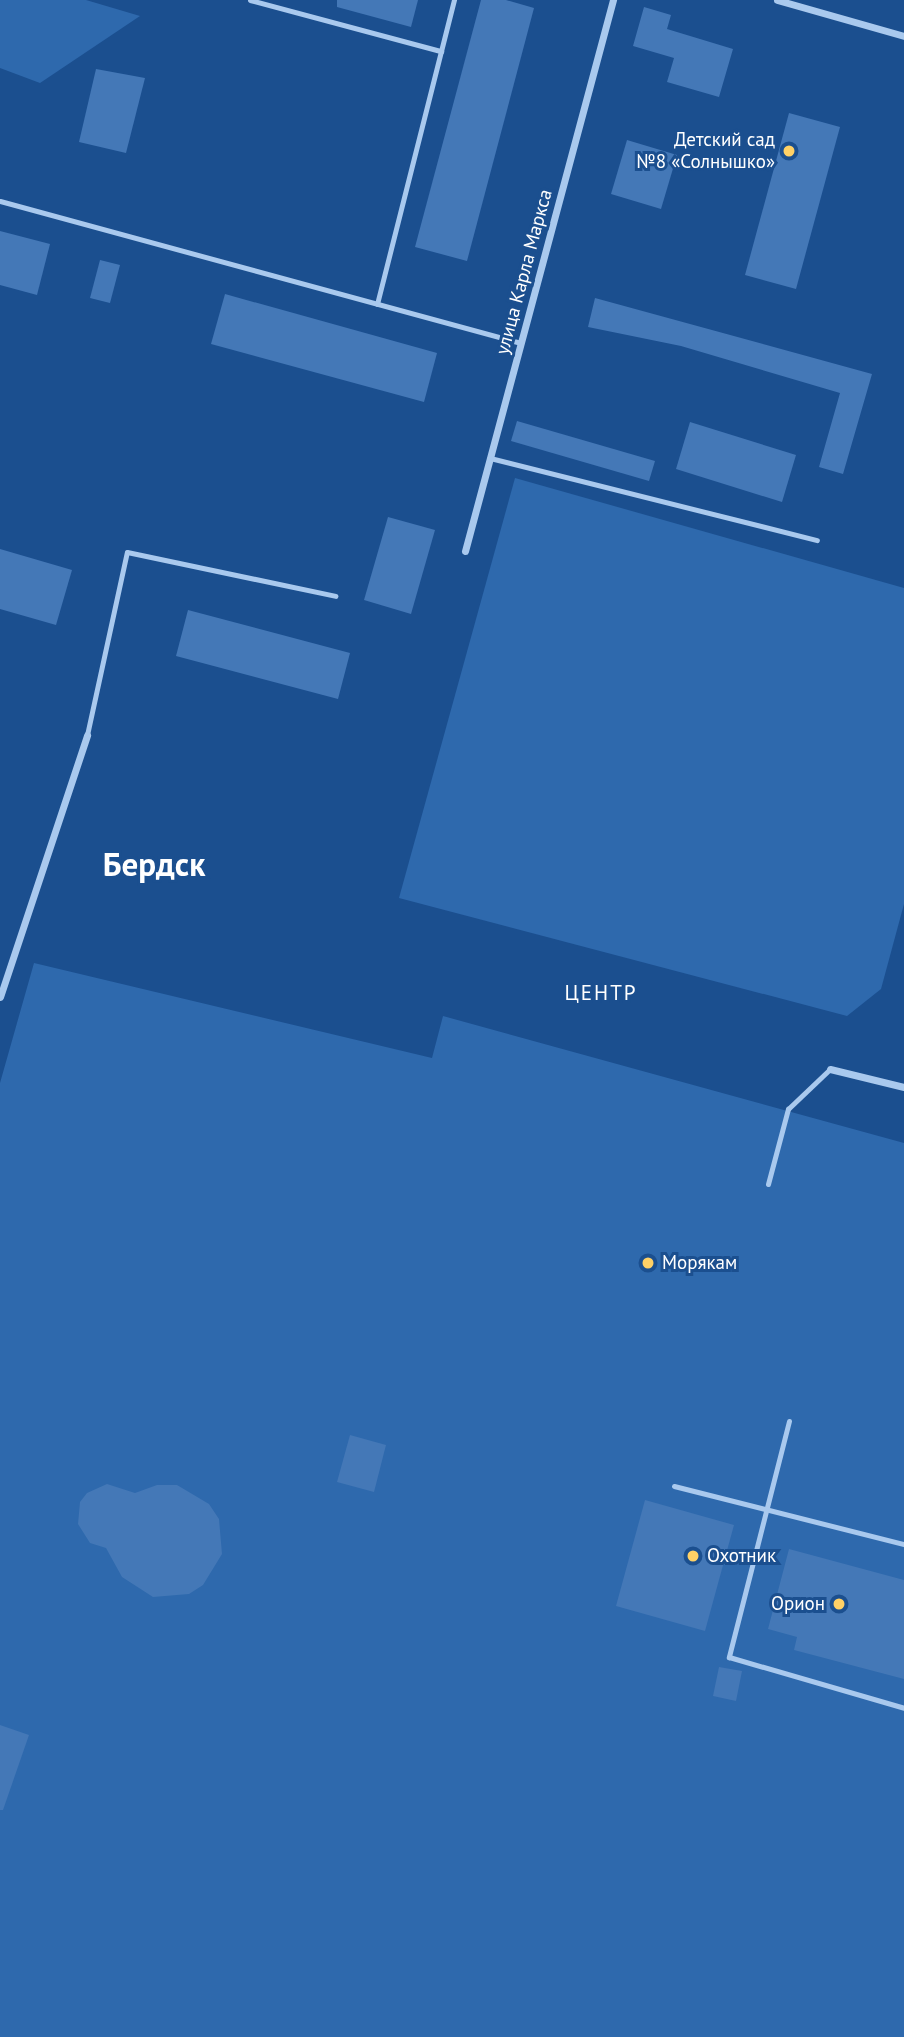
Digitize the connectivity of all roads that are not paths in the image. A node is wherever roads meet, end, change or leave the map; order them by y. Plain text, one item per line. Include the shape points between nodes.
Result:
1 (250, 0) edge
2 (454, 0) edge
3 (613, 0) edge
4 (777, 0) edge
5 (904, 36) edge
6 (441, 51) junction
7 (0, 201) edge
8 (377, 303) junction
9 (521, 343) junction
10 (490, 458) junction
11 (817, 540) dead end
12 (465, 551) dead end
13 (335, 596) dead end
14 (87, 735) joint
15 (0, 997) edge
16 (830, 1069) joint
17 (904, 1087) edge
18 (768, 1184) dead end
19 (789, 1421) dead end
20 (674, 1486) dead end
21 (767, 1509) junction
22 (904, 1544) edge
23 (904, 1708) edge

1 - 6 lane
2 - 6 lane
3 - 9 street, улица Карла Маркса
4 - 5 street
6 - 8 lane
7 - 8 lane
8 - 9 lane
9 - 10 street, улица Карла Маркса
10 - 11 lane
10 - 12 street, улица Карла Маркса
13 - 14 lane via 127,552
14 - 15 street
16 - 17 street
16 - 18 lane via 788,1109
19 - 21 lane
20 - 21 lane
21 - 22 lane
21 - 23 lane via 729,1657

